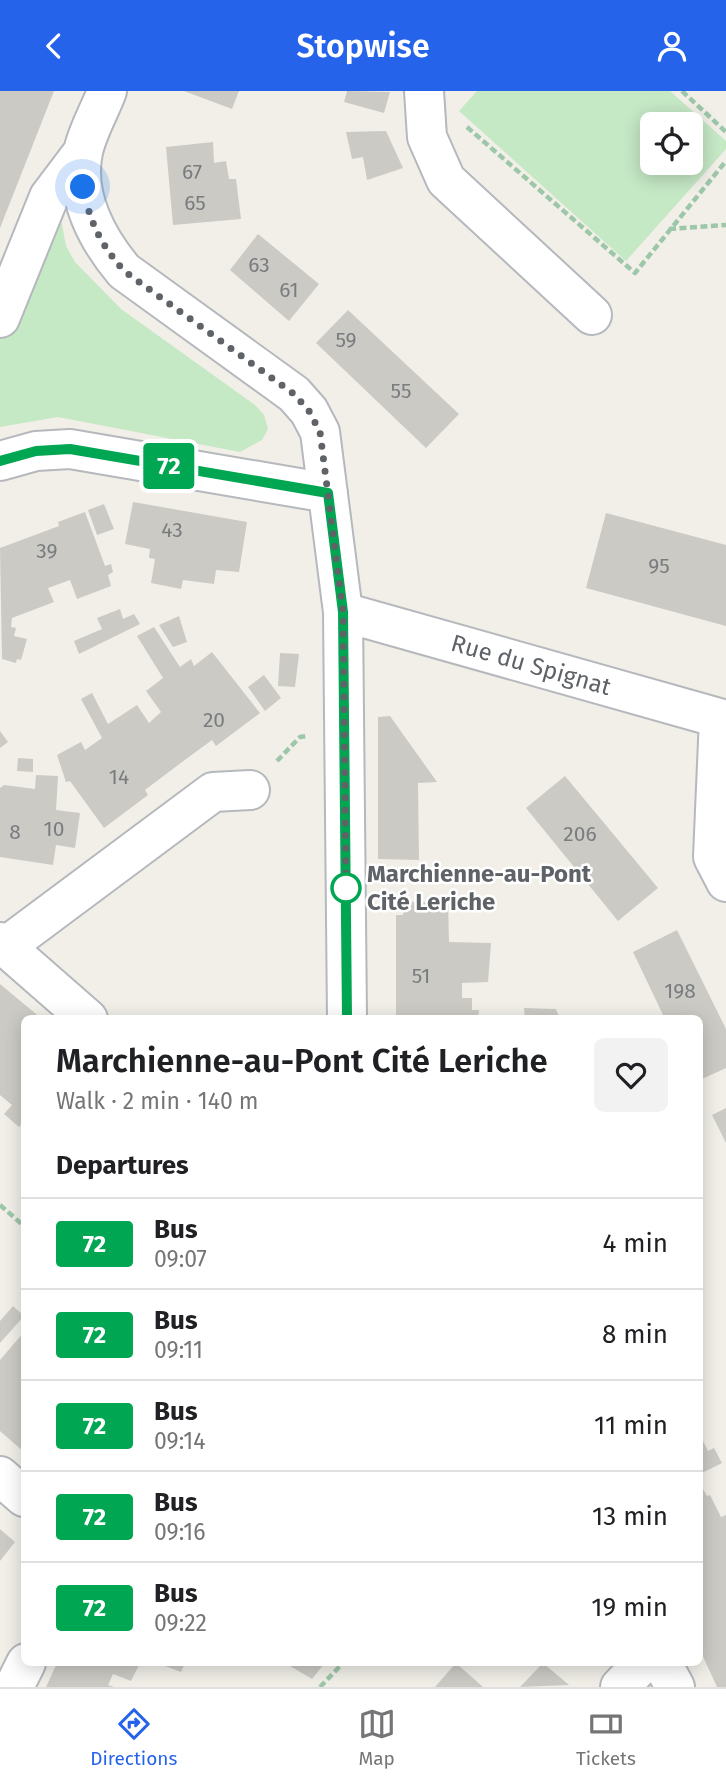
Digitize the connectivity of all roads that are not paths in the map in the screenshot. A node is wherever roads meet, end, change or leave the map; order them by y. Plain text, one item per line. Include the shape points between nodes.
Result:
1 (107, 91) edge
2 (424, 91) edge
3 (83, 152) junction
4 (592, 315) dead end
5 (0, 318) edge
6 (0, 461) edge
7 (328, 493) junction
8 (343, 612) junction
9 (723, 719) edge
10 (250, 790) dead end
11 (726, 882) edge
12 (3, 944) edge
13 (83, 1015) edge
14 (347, 1015) edge
15 (0, 1476) edge
16 (21, 1494) edge
17 (24, 1666) edge
18 (640, 1666) edge
19 (664, 1666) edge
20 (14, 1687) edge
21 (620, 1687) edge
22 (675, 1687) edge

1 - 3 street
2 - 4 street via 427,138 446,180
3 - 5 street via 49,198
3 - 7 street via 83,187 90,220 106,250 124,271 294,394 320,432
6 - 7 street via 36,451 70,449
7 - 8 street
8 - 9 street, Rue du Spignat
8 - 14 street
9 - 11 street, Rue du Spignat via 713,857
10 - 12 street via 213,792
12 - 13 street
15 - 16 street
17 - 20 street
18 - 21 street
19 - 22 street

